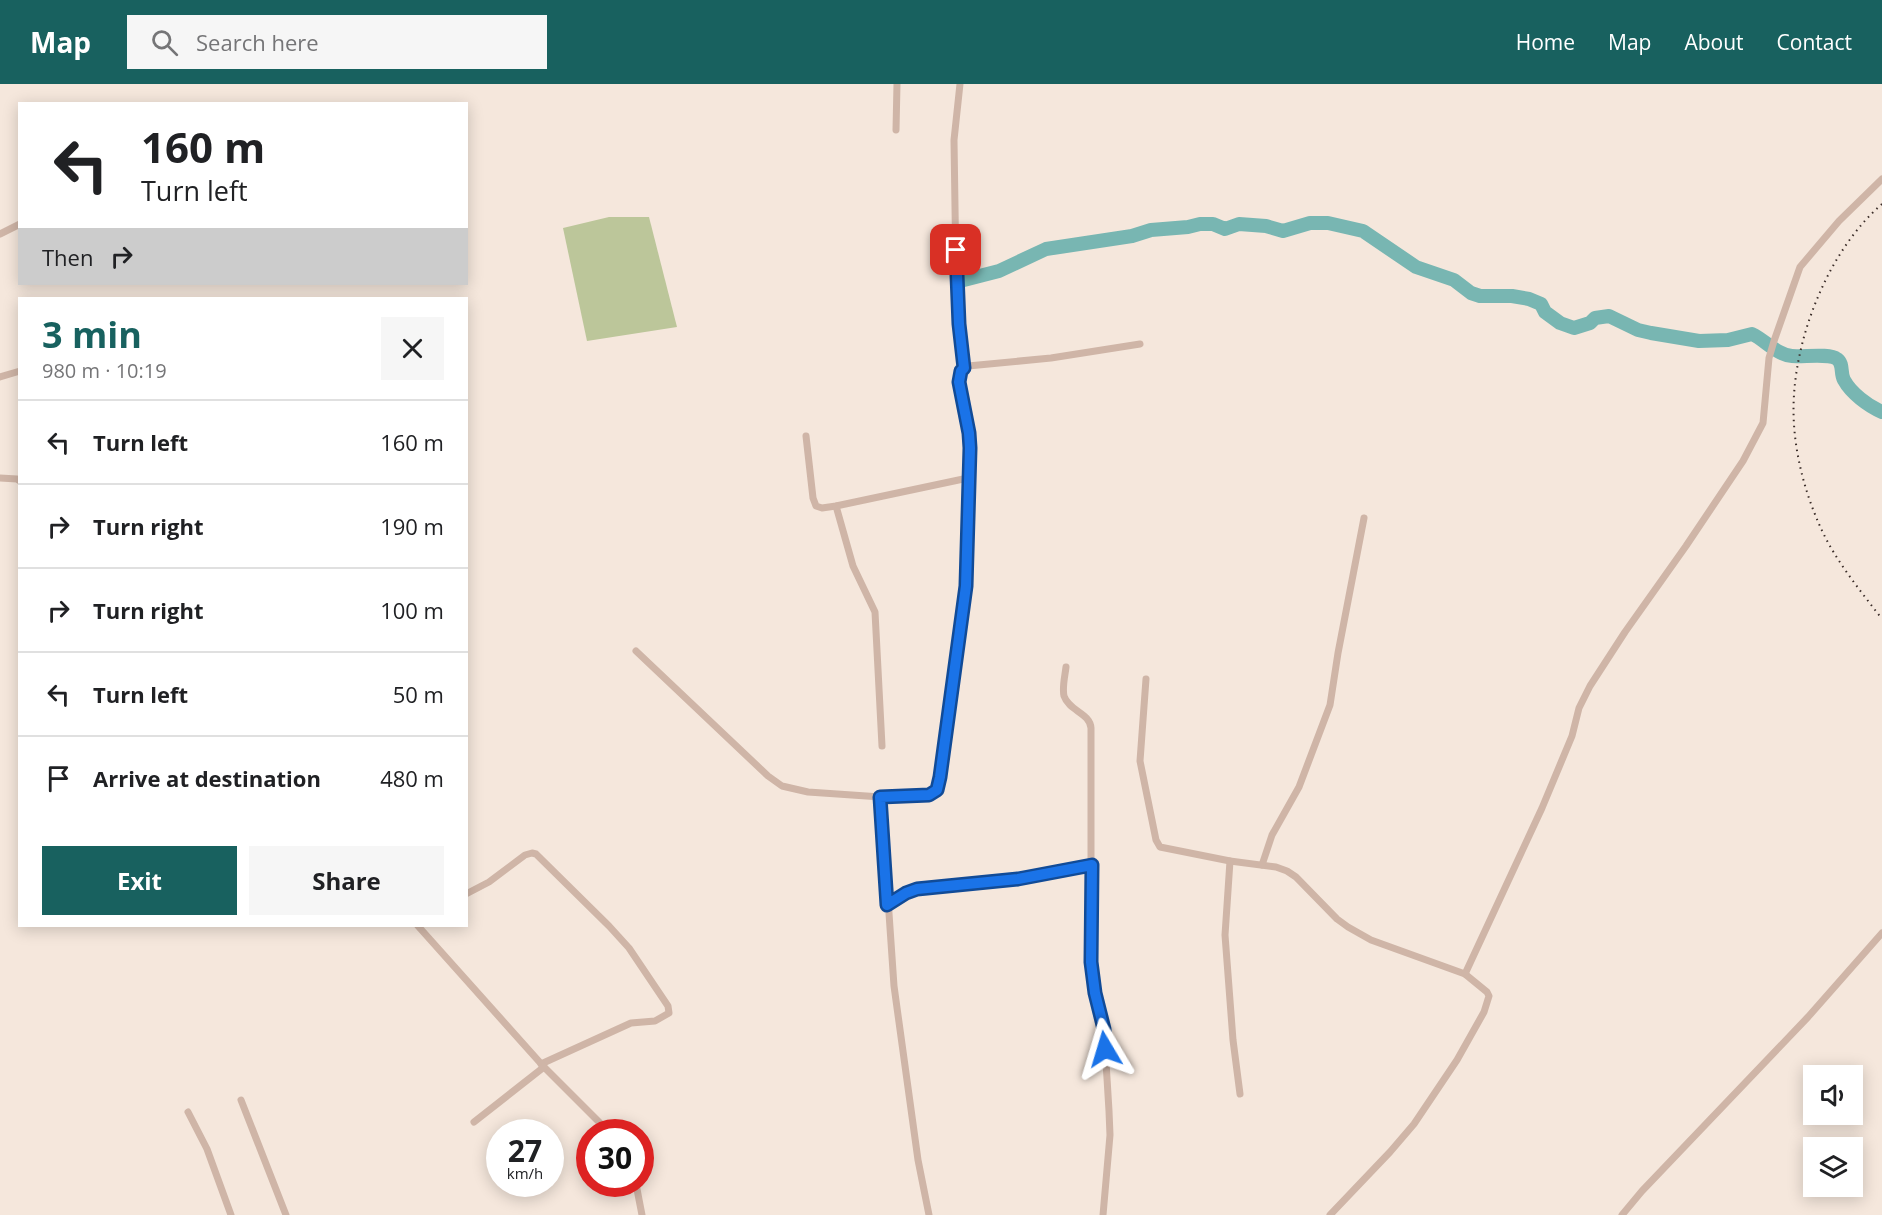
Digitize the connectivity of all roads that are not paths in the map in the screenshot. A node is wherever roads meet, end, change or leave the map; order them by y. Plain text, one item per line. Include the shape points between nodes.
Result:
1 (897, 84) edge
2 (960, 84) edge
3 (896, 130) dead end
4 (1882, 179) edge
5 (18, 225) edge
6 (0, 234) edge
7 (1140, 344) dead end
8 (964, 368) junction
9 (18, 372) edge
10 (0, 377) edge
11 (806, 436) dead end
12 (0, 478) edge
13 (968, 478) junction
14 (18, 480) edge
15 (836, 506) junction
16 (1364, 518) dead end
17 (636, 651) dead end
18 (1066, 667) dead end
19 (1146, 679) dead end
20 (882, 746) dead end
21 (880, 797) junction
22 (1230, 861) junction
23 (1092, 865) junction
24 (1262, 865) junction
25 (468, 893) edge
26 (887, 905) junction
27 (419, 927) edge
28 (1882, 933) edge
29 (1466, 974) junction
30 (543, 1066) junction
31 (1240, 1094) dead end
32 (241, 1100) dead end
33 (188, 1112) dead end
34 (596, 1119) edge
35 (474, 1122) dead end
36 (639, 1197) edge
37 (231, 1215) edge
38 (285, 1215) edge
39 (642, 1215) edge
40 (929, 1215) edge
41 (1103, 1215) edge
42 (1330, 1215) edge
43 (1622, 1215) edge

1 - 3 street
2 - 8 street via 954,140 956,273
4 - 29 street via 1800,267 1769,358 1763,423 1686,546 1590,686 1542,808
5 - 6 street
7 - 8 street
8 - 13 street via 959,382 969,433
9 - 10 street
11 - 15 street via 814,504 819,508
12 - 14 street
13 - 15 street
13 - 21 street via 966,586 939,785 929,795
15 - 20 street via 853,566 875,612
16 - 24 street via 1330,705 1299,787 1272,835
17 - 21 street via 775,782 808,792
18 - 23 street via 1065,697 1091,723
19 - 22 street via 1140,761 1158,844
21 - 26 street
22 - 24 street
22 - 31 street via 1225,935
23 - 26 street via 1018,879 917,889
23 - 41 street via 1091,962 1104,1029 1110,1135
24 - 29 street via 1296,877 1337,919 1371,940
25 - 30 street via 525,855 536,854 629,948 668,1006 669,1013 655,1021 631,1023
26 - 40 street via 894,986
27 - 30 street
28 - 43 street
29 - 42 street via 1489,996 1457,1060 1414,1124
30 - 34 street
30 - 35 street
32 - 38 street
33 - 37 street via 207,1149
36 - 39 street

